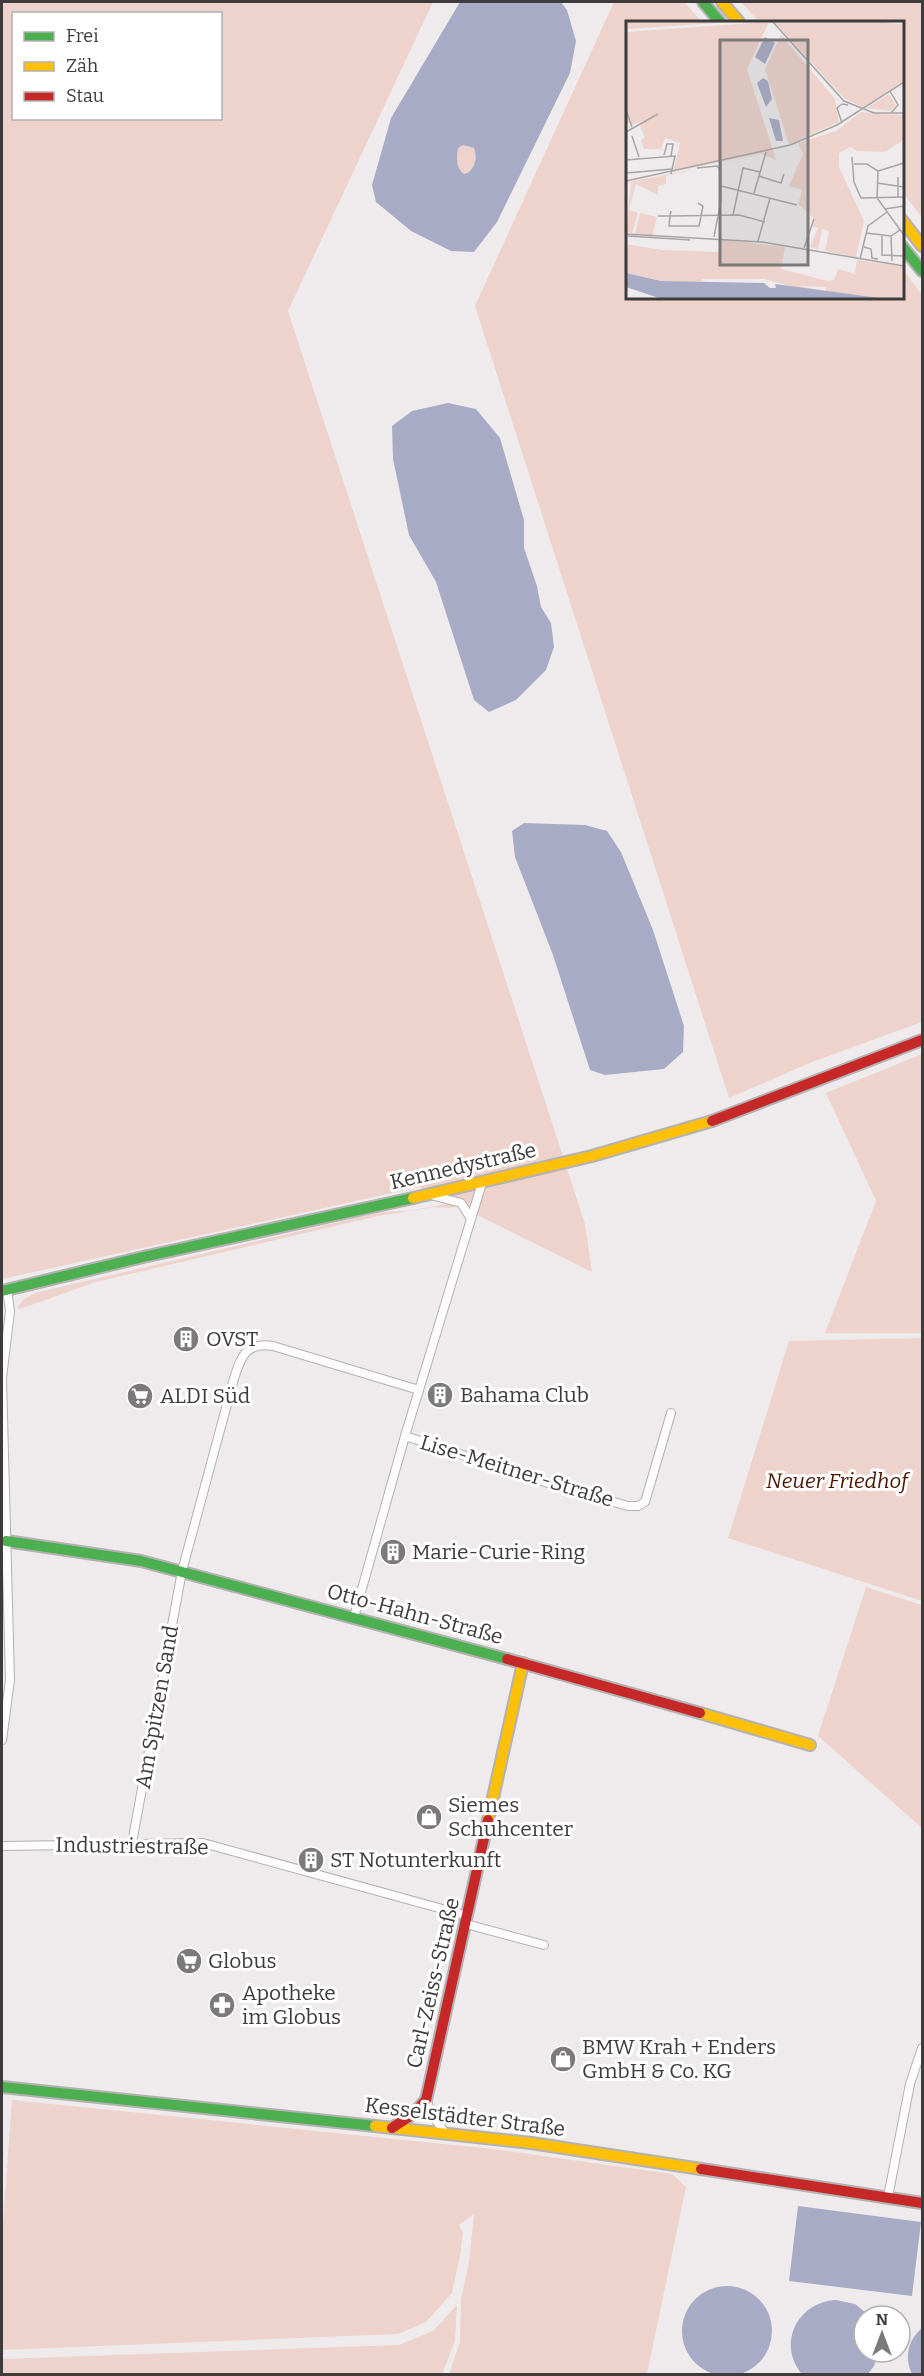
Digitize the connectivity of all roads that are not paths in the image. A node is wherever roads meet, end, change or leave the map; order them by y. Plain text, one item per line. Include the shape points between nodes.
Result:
1 (703, 2) edge
2 (722, 2) edge
3 (719, 21) edge
4 (738, 21) edge
5 (903, 221) edge
6 (922, 246) edge
7 (903, 247) edge
8 (922, 271) edge
9 (922, 1040) edge
10 (482, 1183) junction
11 (429, 1195) junction
12 (470, 1217) junction
13 (4, 1290) edge
14 (2, 1378) edge
15 (419, 1389) junction
16 (671, 1413) dead end
17 (405, 1436) junction
18 (6, 1540) junction
19 (182, 1571) junction
20 (354, 1617) junction
21 (523, 1663) junction
22 (2, 1740) edge
23 (810, 1744) dead end
24 (132, 1843) junction
25 (2, 1846) edge
26 (467, 1920) junction
27 (544, 1945) dead end
28 (922, 2048) edge
29 (2, 2087) edge
30 (426, 2100) junction
31 (392, 2128) junction
32 (446, 2133) junction
33 (888, 2197) junction
34 (922, 2203) edge

1 - 3 main road
2 - 4 main road
5 - 6 main road
7 - 8 main road
9 - 10 main road, Kennedystraße via 770,1101 663,1137
10 - 11 main road, Kennedystraße
10 - 12 street
11 - 12 street via 462,1203
11 - 13 main road, Kennedystraße
12 - 15 street
13 - 14 street via 10,1311
14 - 18 street
15 - 17 street
15 - 19 street via 273,1346 260,1345 248,1350 239,1362 233,1382
16 - 17 street, Lise-Meitner-Straße via 645,1502 638,1506 556,1486
17 - 20 street
18 - 19 main road, Otto-Hahn-Straße
18 - 22 street via 10,1680
19 - 20 main road, Otto-Hahn-Straße
19 - 24 street, Am Spitzen Sand
20 - 21 main road, Otto-Hahn-Straße
21 - 23 main road, Otto-Hahn-Straße
21 - 26 main road, Carl-Zeiss-Straße
24 - 25 street, Industriestraße
24 - 26 street, Industriestraße via 210,1844
26 - 27 street, Industriestraße
26 - 30 main road, Carl-Zeiss-Straße
28 - 33 street via 910,2084
29 - 31 main road, Kesselstädter Straße
30 - 31 main road, Carl-Zeiss-Straße
30 - 32 street, Carl-Zeiss-Straße
31 - 32 main road, Kesselstädter Straße
32 - 33 main road, Kesselstädter Straße
33 - 34 main road, Kesselstädter Straße

